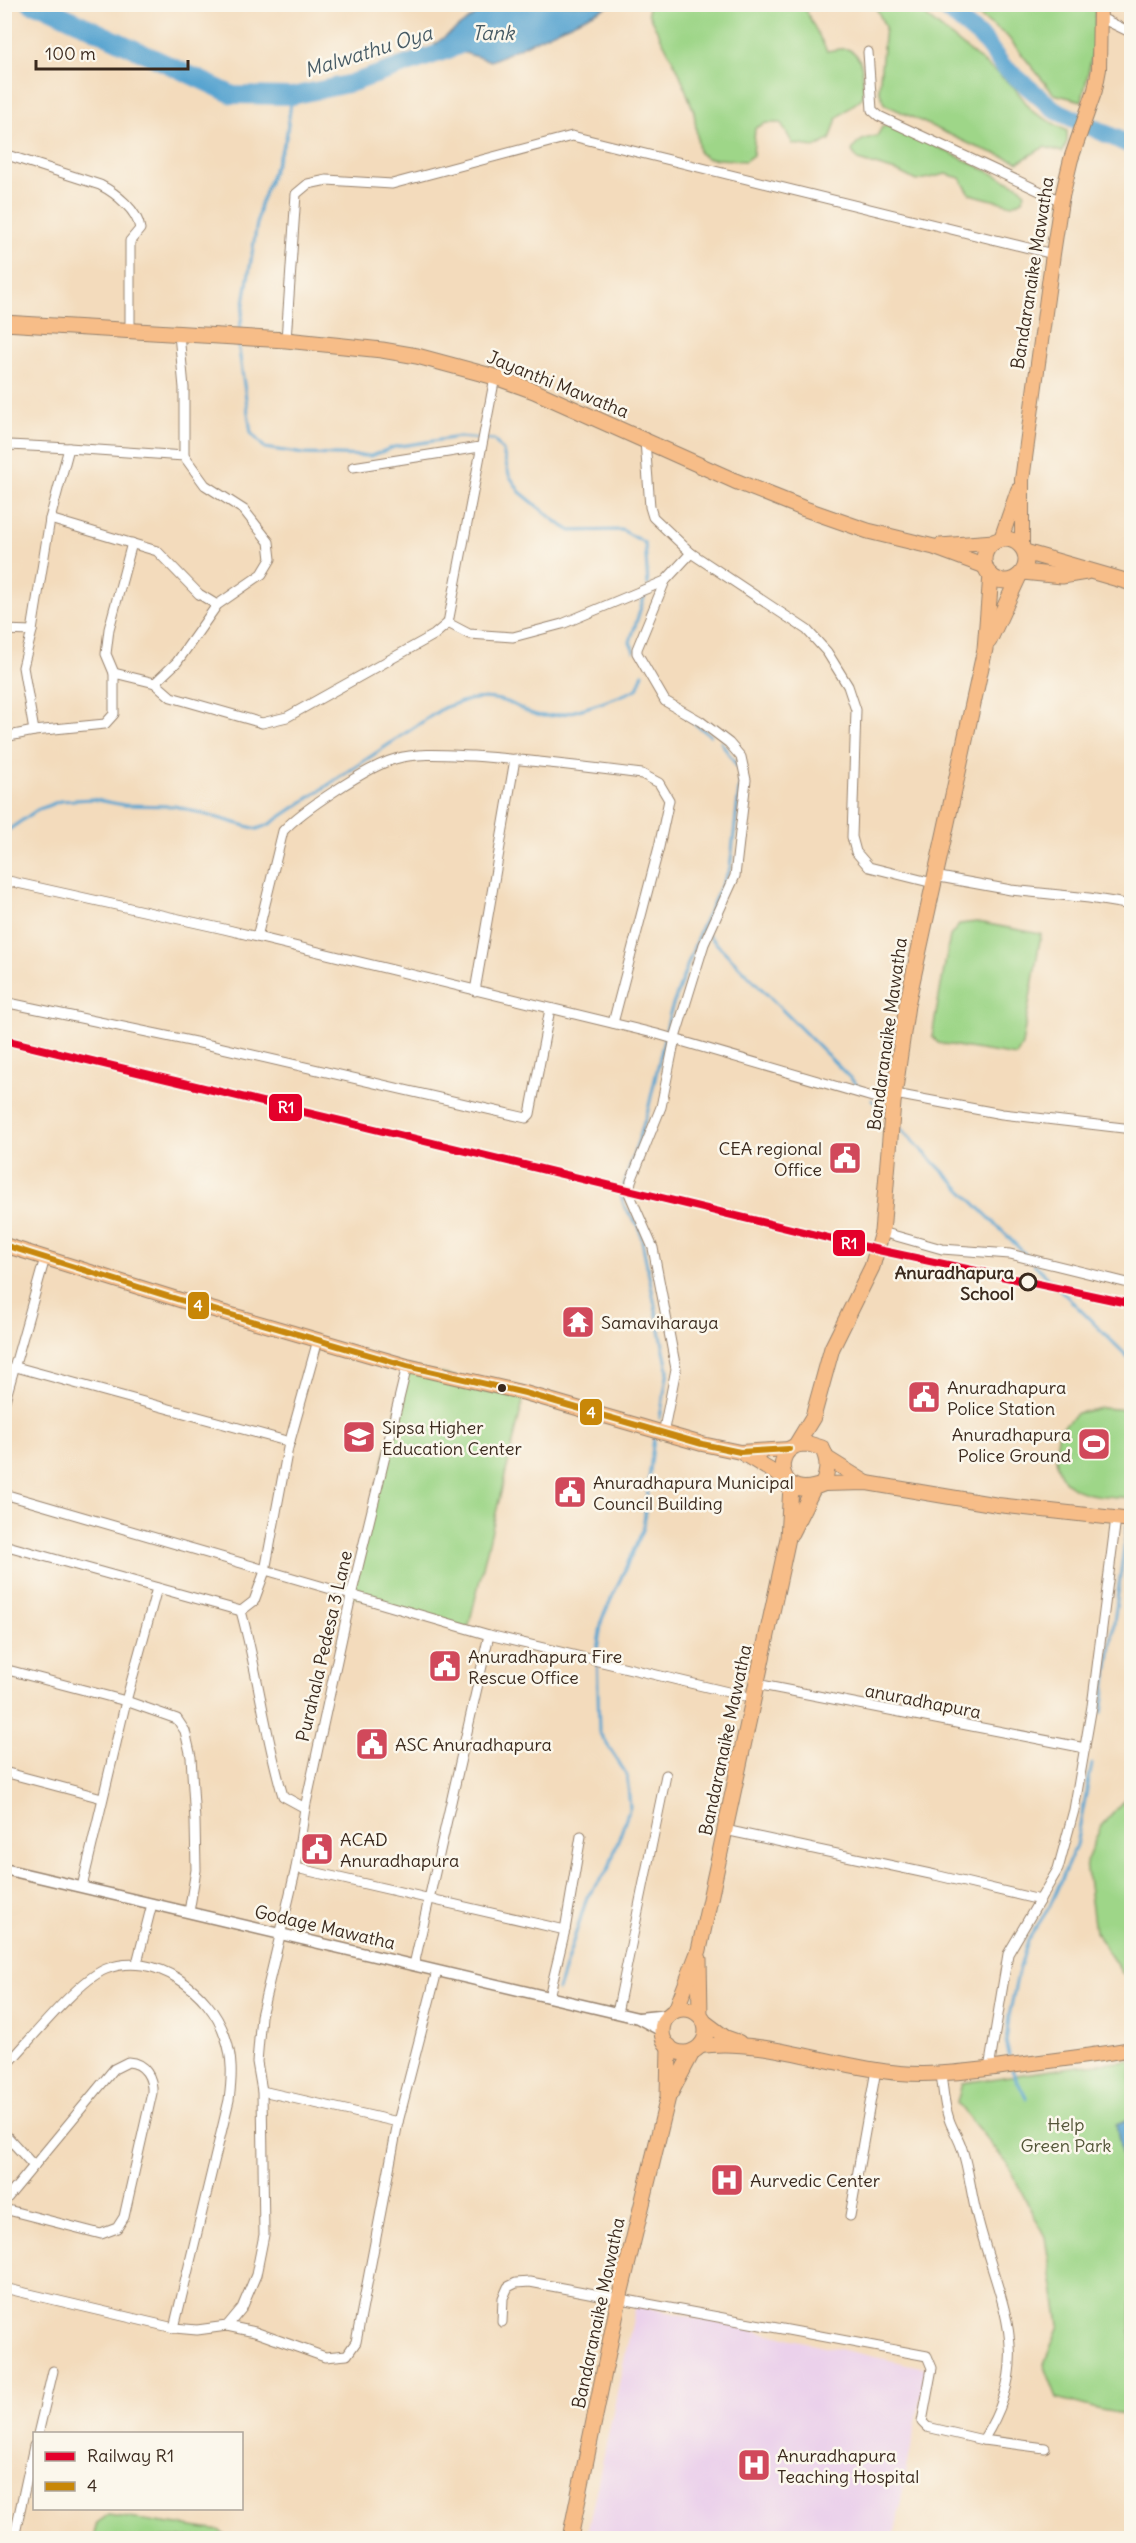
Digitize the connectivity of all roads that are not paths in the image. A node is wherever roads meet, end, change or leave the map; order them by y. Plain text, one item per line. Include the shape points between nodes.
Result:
1 (1100, 11) edge
2 (1131, 33) edge
3 (868, 52) dead end
4 (4, 154) edge
5 (1061, 201) junction
6 (1053, 254) junction
7 (4, 323) edge
8 (130, 331) junction
9 (179, 334) junction
10 (286, 340) junction
11 (495, 377) junction
12 (645, 441) junction
13 (481, 445) junction
14 (69, 448) junction
15 (4, 450) edge
16 (184, 456) junction
17 (353, 466) dead end
18 (1022, 480) junction
19 (50, 519) junction
20 (997, 541) junction
21 (132, 543) junction
22 (934, 547) junction
23 (1023, 549) junction
24 (691, 553) junction
25 (988, 570) junction
26 (1086, 572) junction
27 (1021, 574) junction
28 (665, 581) junction
29 (1131, 583) edge
30 (218, 605) junction
31 (448, 623) junction
32 (4, 630) edge
33 (32, 631) junction
34 (985, 649) junction
35 (114, 673) junction
36 (155, 683) junction
37 (34, 731) junction
38 (4, 737) edge
39 (515, 759) junction
40 (4, 880) edge
41 (933, 880) junction
42 (1131, 905) edge
43 (257, 938) junction
44 (475, 991) junction
45 (4, 1002) edge
46 (550, 1009) junction
47 (613, 1023) junction
48 (672, 1038) junction
49 (894, 1098) junction
50 (1131, 1129) edge
51 (882, 1232) junction
52 (4, 1245) edge
53 (45, 1258) junction
54 (1131, 1284) edge
55 (318, 1340) junction
56 (16, 1366) junction
57 (407, 1366) junction
58 (4, 1404) edge
59 (813, 1417) junction
60 (663, 1434) junction
61 (290, 1442) junction
62 (792, 1447) junction
63 (740, 1452) junction
64 (824, 1453) junction
65 (788, 1483) junction
66 (867, 1483) junction
67 (818, 1486) junction
68 (4, 1494) edge
69 (1116, 1518) junction
70 (1131, 1520) edge
71 (788, 1538) junction
72 (4, 1545) edge
73 (265, 1571) junction
74 (157, 1588) junction
75 (351, 1596) junction
76 (241, 1611) junction
77 (489, 1635) junction
78 (4, 1669) edge
79 (755, 1691) junction
80 (126, 1701) junction
81 (1085, 1748) junction
82 (4, 1773) edge
83 (666, 1775) dead end
84 (102, 1798) junction
85 (305, 1808) junction
86 (725, 1830) junction
87 (581, 1836) dead end
88 (296, 1868) junction
89 (4, 1869) edge
90 (82, 1887) junction
91 (428, 1900) junction
92 (1040, 1900) junction
93 (152, 1904) junction
94 (189, 1912) junction
95 (565, 1930) junction
96 (281, 1934) junction
97 (699, 1950) junction
98 (137, 1963) junction
99 (414, 1965) junction
100 (436, 1971) junction
101 (549, 1997) junction
102 (672, 2012) junction
103 (617, 2013) junction
104 (638, 2018) junction
105 (703, 2018) junction
106 (662, 2031) junction
107 (669, 2046) junction
108 (755, 2048) junction
109 (697, 2049) junction
110 (1131, 2049) edge
111 (4, 2068) edge
112 (989, 2069) junction
113 (876, 2070) junction
114 (941, 2074) junction
115 (262, 2091) junction
116 (668, 2097) junction
117 (398, 2122) junction
118 (4, 2133) edge
119 (34, 2166) junction
120 (4, 2202) edge
121 (4, 2209) edge
122 (850, 2216) dead end
123 (4, 2288) edge
124 (619, 2299) junction
125 (502, 2322) dead end
126 (227, 2326) junction
127 (174, 2328) junction
128 (52, 2371) dead end
129 (38, 2432) edge
130 (983, 2440) junction
131 (1045, 2448) dead end
132 (33, 2451) edge
133 (14, 2538) edge
134 (570, 2538) edge

1 - 2 street
1 - 5 main road, Bandaranaike Mawatha via 1100,69
3 - 5 street via 872,110 879,116
4 - 8 street via 108,189 137,218 140,229 130,241
5 - 6 main road, Bandaranaike Mawatha
6 - 10 street via 572,136 393,184 327,180 308,184 296,194
6 - 18 main road, Bandaranaike Mawatha
7 - 8 highway, Jayanthi Mawatha
8 - 9 highway, Jayanthi Mawatha
9 - 10 highway, Jayanthi Mawatha
9 - 16 street
10 - 11 highway, Jayanthi Mawatha via 417,356
11 - 12 highway, Jayanthi Mawatha
11 - 13 street
12 - 22 highway, Jayanthi Mawatha via 805,509 868,531
12 - 24 street via 653,517
13 - 17 street
13 - 31 street
14 - 15 street via 9,445
14 - 16 street
14 - 19 street
16 - 30 street via 205,485 244,510 269,542 271,559 262,574
18 - 20 main road, Bandaranaike Mawatha
18 - 23 main road, Bandaranaike Mawatha
19 - 21 street
19 - 33 street
20 - 22 highway, Jayanthi Mawatha
20 - 23 highway via 1012,540
20 - 25 highway via 986,552
21 - 30 street via 157,551 199,594
21 - 35 street via 109,629 106,654
22 - 25 highway, Jayanthi Mawatha
23 - 26 highway
23 - 27 highway via 1026,566
24 - 28 street
24 - 41 street via 807,630 827,652 848,686 856,710 852,837 856,852 869,867
25 - 27 highway via 1005,581
25 - 34 highway, Bandaranaike Mawatha
26 - 27 highway via 1062,576
26 - 29 highway
27 - 34 highway, Bandaranaike Mawatha
28 - 31 street via 562,624 513,637 469,634
28 - 48 street via 637,653 665,701 729,743 741,757 746,780 735,876 704,944
30 - 36 street via 177,662
31 - 36 street via 297,712 261,723 171,697
32 - 33 street
33 - 37 street via 23,667
34 - 41 highway, Bandaranaike Mawatha
35 - 36 street
35 - 37 street via 114,714 105,724
37 - 38 street
39 - 43 street via 439,754 397,758 311,807 283,831
39 - 44 street
39 - 47 street via 642,774 659,783 669,800
40 - 43 street
41 - 42 street
41 - 49 highway, Bandaranaike Mawatha via 907,1005
43 - 44 street
44 - 46 street
45 - 46 street via 526,1118 530,1114
46 - 47 street
47 - 48 street
48 - 49 street
48 - 60 street via 661,1107 629,1193 653,1248 676,1369
49 - 50 street
49 - 51 highway, Bandaranaike Mawatha
51 - 54 street via 942,1249 1010,1254
51 - 59 highway, Bandaranaike Mawatha via 872,1267 832,1348
52 - 53 main road
53 - 55 main road
53 - 56 street
55 - 57 main road
55 - 61 street
56 - 58 street
56 - 61 street
57 - 60 main road via 525,1393
57 - 75 street, Purahala Pedesa 3 Lane
59 - 62 highway, Bandaranaike Mawatha
59 - 64 highway
60 - 63 main road
61 - 73 street
62 - 63 main road
62 - 64 highway via 809,1443
62 - 65 highway via 782,1464
63 - 65 main road
64 - 66 main road
64 - 67 highway via 827,1471
65 - 67 highway via 802,1490
65 - 71 highway, Bandaranaike Mawatha
66 - 67 main road
66 - 69 main road via 999,1505
67 - 71 highway, Bandaranaike Mawatha
68 - 73 street, anuradhapura
69 - 70 main road
69 - 81 street
71 - 79 highway, Bandaranaike Mawatha
72 - 74 street
73 - 75 street, anuradhapura
73 - 76 street via 254,1601
74 - 76 street
74 - 80 street
75 - 77 street, anuradhapura
75 - 85 street, Purahala Pedesa 3 Lane
76 - 85 street via 283,1796
77 - 79 street, anuradhapura via 610,1665
77 - 91 street
78 - 80 street
79 - 81 street, anuradhapura
79 - 86 highway, Bandaranaike Mawatha
80 - 84 street
80 - 94 street via 177,1719 185,1731 191,1757 195,1821 196,1870
81 - 92 street via 1058,1869
82 - 84 street
83 - 103 street
84 - 90 street
85 - 88 street, Purahala Pedesa 3 Lane
86 - 92 street
86 - 97 highway, Bandaranaike Mawatha
87 - 95 street
88 - 91 street
88 - 96 street, Purahala Pedesa 3 Lane
89 - 90 street, Godage Mawatha
90 - 93 street, Godage Mawatha
91 - 95 street
91 - 99 street
92 - 112 street via 1008,1954
93 - 94 street, Godage Mawatha
93 - 98 street
94 - 96 street, Godage Mawatha
95 - 101 street
96 - 99 street, Godage Mawatha
96 - 115 street, Purahala Pedesa 3 Lane via 261,2016 257,2062
97 - 102 highway, Bandaranaike Mawatha
97 - 105 highway, Bandaranaike Mawatha
98 - 111 street via 107,1968 84,1983
98 - 127 street via 162,1970 190,1986 204,2000 225,2034 231,2065 230,2100
99 - 100 street, Godage Mawatha
100 - 101 street, Godage Mawatha
100 - 117 street
101 - 103 street, Godage Mawatha
102 - 104 street, Godage Mawatha
102 - 105 highway via 690,2009
102 - 106 highway
103 - 104 street, Godage Mawatha
104 - 106 street, Godage Mawatha
105 - 108 main road via 725,2037
105 - 109 highway via 706,2035
106 - 107 highway
107 - 109 highway via 680,2053
107 - 116 highway, Bandaranaike Mawatha
108 - 109 main road via 712,2045
108 - 113 main road
109 - 116 highway, Bandaranaike Mawatha
110 - 112 main road
112 - 114 main road
113 - 114 main road
113 - 122 street
114 - 130 street via 949,2120 962,2148 1010,2341 1011,2366 1005,2397
115 - 117 street
115 - 126 street, Purahala Pedesa 3 Lane via 264,2235 256,2275 242,2308
116 - 124 highway, Bandaranaike Mawatha
117 - 126 street via 356,2342 347,2355 325,2357
118 - 119 street
119 - 120 street
119 - 121 street via 119,2065 133,2062 145,2069 152,2082 152,2093 124,2217 117,2228 101,2234
123 - 127 street
124 - 125 street via 530,2282 516,2283 508,2287 503,2298
124 - 130 street via 927,2356 932,2368 922,2422 927,2427
124 - 134 highway, Bandaranaike Mawatha
126 - 127 street
128 - 129 street
130 - 131 street
132 - 133 street

